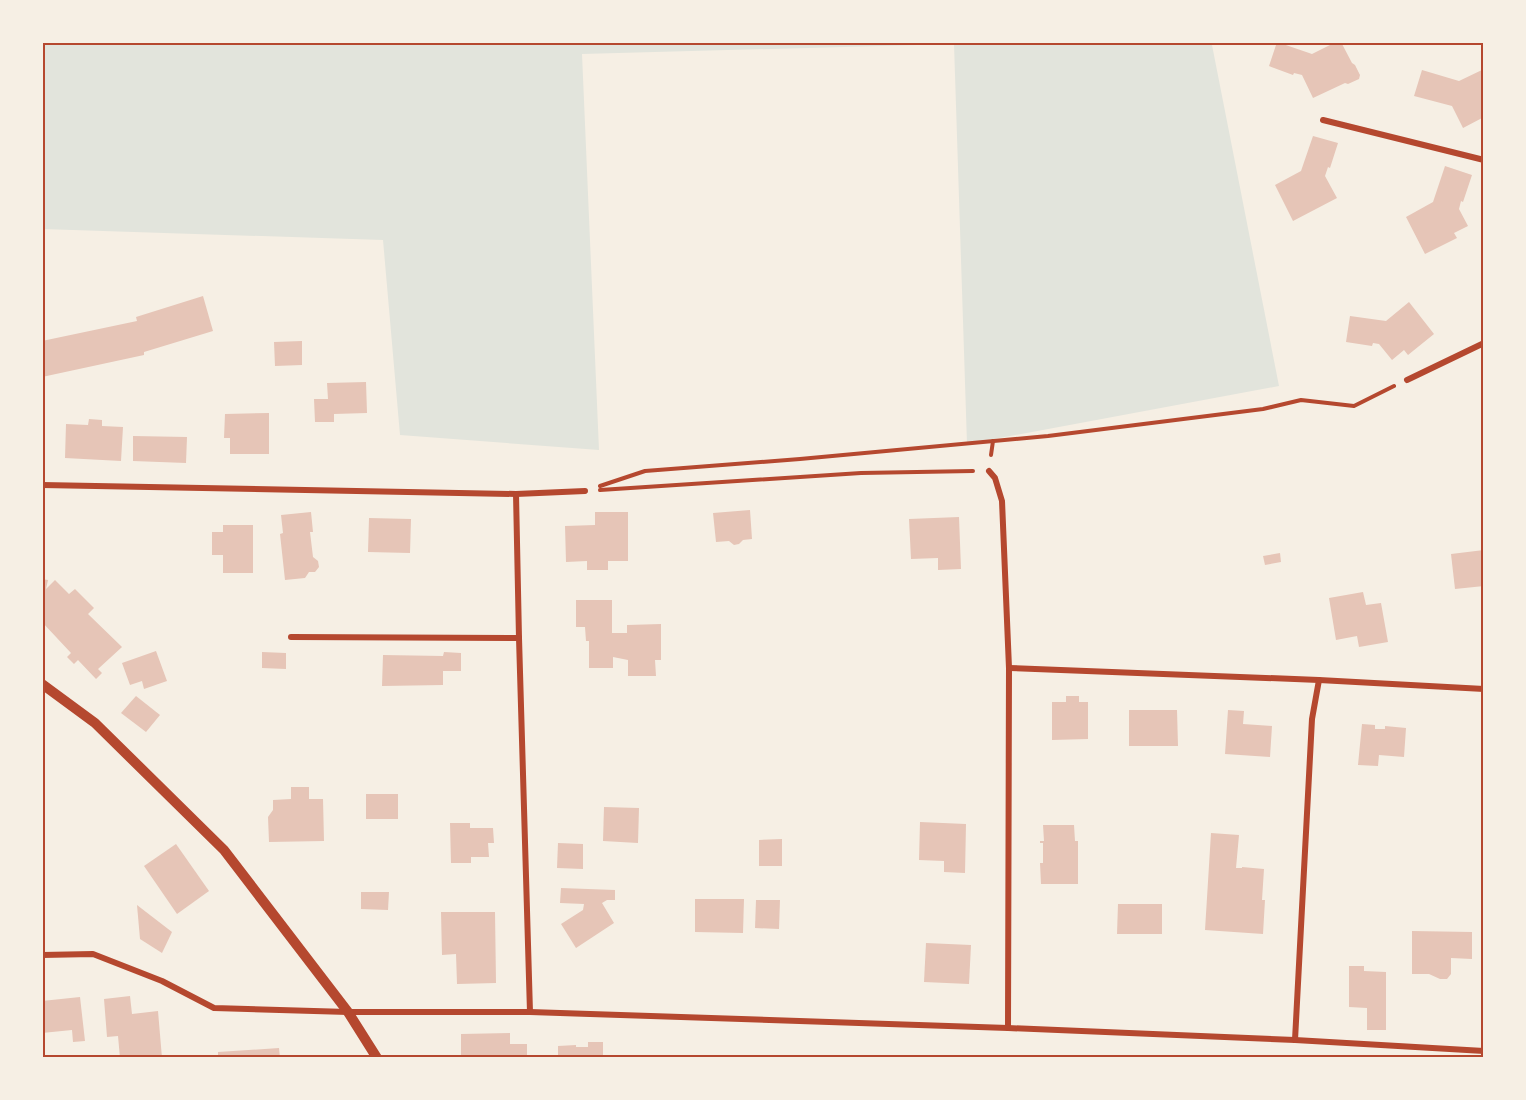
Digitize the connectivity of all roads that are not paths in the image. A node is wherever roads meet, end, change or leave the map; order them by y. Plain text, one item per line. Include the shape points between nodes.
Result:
1 (1323, 120) dead end
2 (1484, 160) edge
3 (1484, 343) edge
4 (1407, 380) road end
5 (989, 471) road end
6 (42, 485) edge
7 (585, 491) road end
8 (516, 495) junction
9 (291, 637) dead end
10 (519, 638) junction
11 (1010, 668) junction
12 (1319, 680) junction
13 (42, 684) edge
14 (1484, 689) edge
15 (42, 955) edge
16 (348, 1012) junction
17 (530, 1012) junction
18 (1008, 1028) junction
19 (1295, 1040) junction
20 (1484, 1051) edge
21 (377, 1058) edge

1 - 2 street
3 - 4 street
5 - 11 street via 1002,501
6 - 8 street
7 - 8 street
8 - 10 street
9 - 10 street
10 - 17 street
11 - 12 street
11 - 18 street
12 - 14 street
12 - 19 street via 1312,719
13 - 16 street via 95,723 224,850
15 - 16 street via 93,954 162,981 213,1008
16 - 17 street
16 - 21 street
17 - 18 street
18 - 19 street
19 - 20 street

